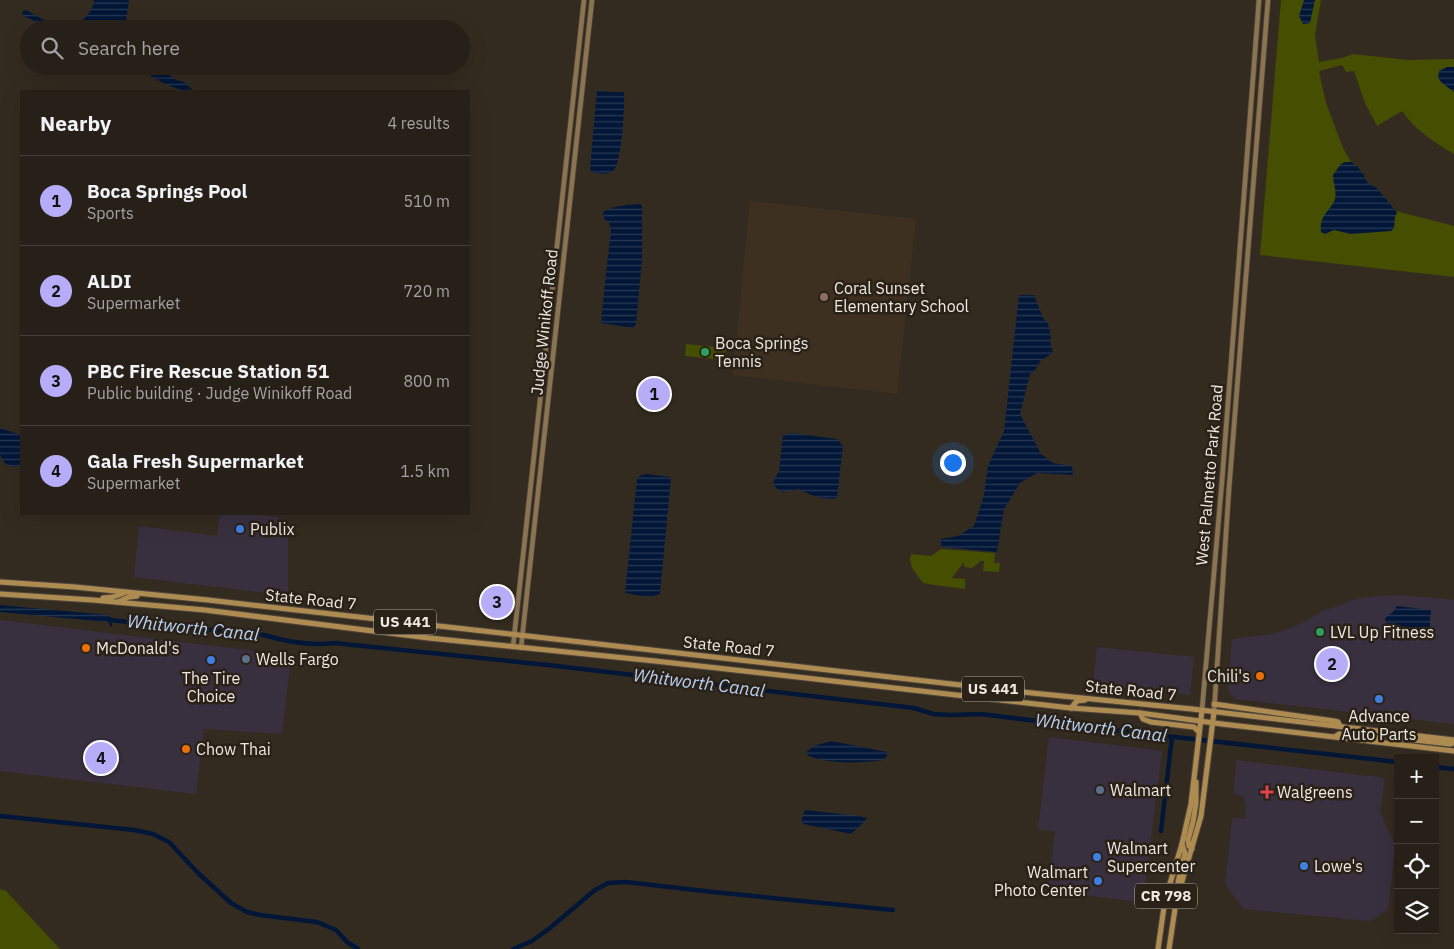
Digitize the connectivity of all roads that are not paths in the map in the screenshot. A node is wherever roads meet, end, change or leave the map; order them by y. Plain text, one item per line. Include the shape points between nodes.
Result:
1 (584, 0) edge
2 (592, 0) edge
3 (1259, 0) edge
4 (1268, 0) edge
5 (0, 582) edge
6 (127, 592) junction
7 (519, 592) junction
8 (527, 593) junction
9 (0, 594) edge
10 (150, 594) junction
11 (93, 600) junction
12 (117, 602) junction
13 (514, 635) junction
14 (522, 636) junction
15 (513, 647) junction
16 (521, 648) junction
17 (1095, 699) junction
18 (1214, 704) junction
19 (1070, 708) junction
20 (1202, 710) junction
21 (1214, 712) junction
22 (1140, 713) junction
23 (1201, 721) junction
24 (1212, 723) junction
25 (1340, 726) junction
26 (1200, 733) junction
27 (1389, 733) junction
28 (1333, 737) junction
29 (1454, 742) edge
30 (1388, 743) junction
31 (1453, 750) edge
32 (1194, 780) junction
33 (1182, 844) junction
34 (1192, 849) junction
35 (1180, 886) junction
36 (1158, 949) edge
37 (1169, 949) edge

1 - 7 street, Judge Winikoff Road
2 - 8 street, Judge Winikoff Road
3 - 20 street, West Palmetto Park Road / CR 798
4 - 18 street, West Palmetto Park Road / CR 798
5 - 6 main road, State Road 7 / US 441
6 - 10 main road, State Road 7 / US 441
6 - 11 main road
7 - 8 street
7 - 13 street, Judge Winikoff Road
8 - 14 street, Judge Winikoff Road
9 - 11 main road, State Road 7 / US 441
10 - 12 main road via 129,596
10 - 13 main road, State Road 7 / US 441
11 - 12 main road, State Road 7 / US 441
12 - 15 main road, State Road 7 / US 441
13 - 14 main road, State Road 7 / US 441
13 - 15 street, Judge Winikoff Road
14 - 16 street, Judge Winikoff Road
14 - 17 main road, State Road 7 / US 441
15 - 16 main road, State Road 7 / US 441
16 - 19 main road, State Road 7 / US 441
17 - 19 main road via 1077,701
17 - 20 main road, State Road 7 / US 441
18 - 21 street, West Palmetto Park Road / CR 798
18 - 25 main road via 1334,720
19 - 22 main road, State Road 7 / US 441
20 - 21 main road, State Road 7 / US 441
20 - 23 main road, West Palmetto Park Road / CR 798
21 - 24 main road, West Palmetto Park Road / CR 798
21 - 25 main road, State Road 7 / US 441
22 - 23 main road, State Road 7 / US 441
22 - 26 main road via 1143,720 1194,727
23 - 24 main road, State Road 7 / US 441
23 - 26 main road, West Palmetto Park Road / CR 798
24 - 28 main road, State Road 7 / US 441
24 - 34 main road, West Palmetto Park Road / CR 798 via 1201,816
25 - 27 main road, State Road 7 / US 441
26 - 32 main road, West Palmetto Park Road / CR 798
27 - 28 main road via 1378,738 1339,734
27 - 29 main road, State Road 7 / US 441
28 - 30 main road, State Road 7 / US 441
29 - 30 main road via 1397,738
30 - 31 main road, State Road 7 / US 441
32 - 33 main road, West Palmetto Park Road / CR 798
32 - 34 main road via 1197,784 1196,803 1188,843
33 - 35 main road via 1185,851 1178,882
33 - 36 main road, West Palmetto Park Road / CR 798 via 1165,900
34 - 35 main road, West Palmetto Park Road / CR 798
35 - 37 main road, West Palmetto Park Road / CR 798

